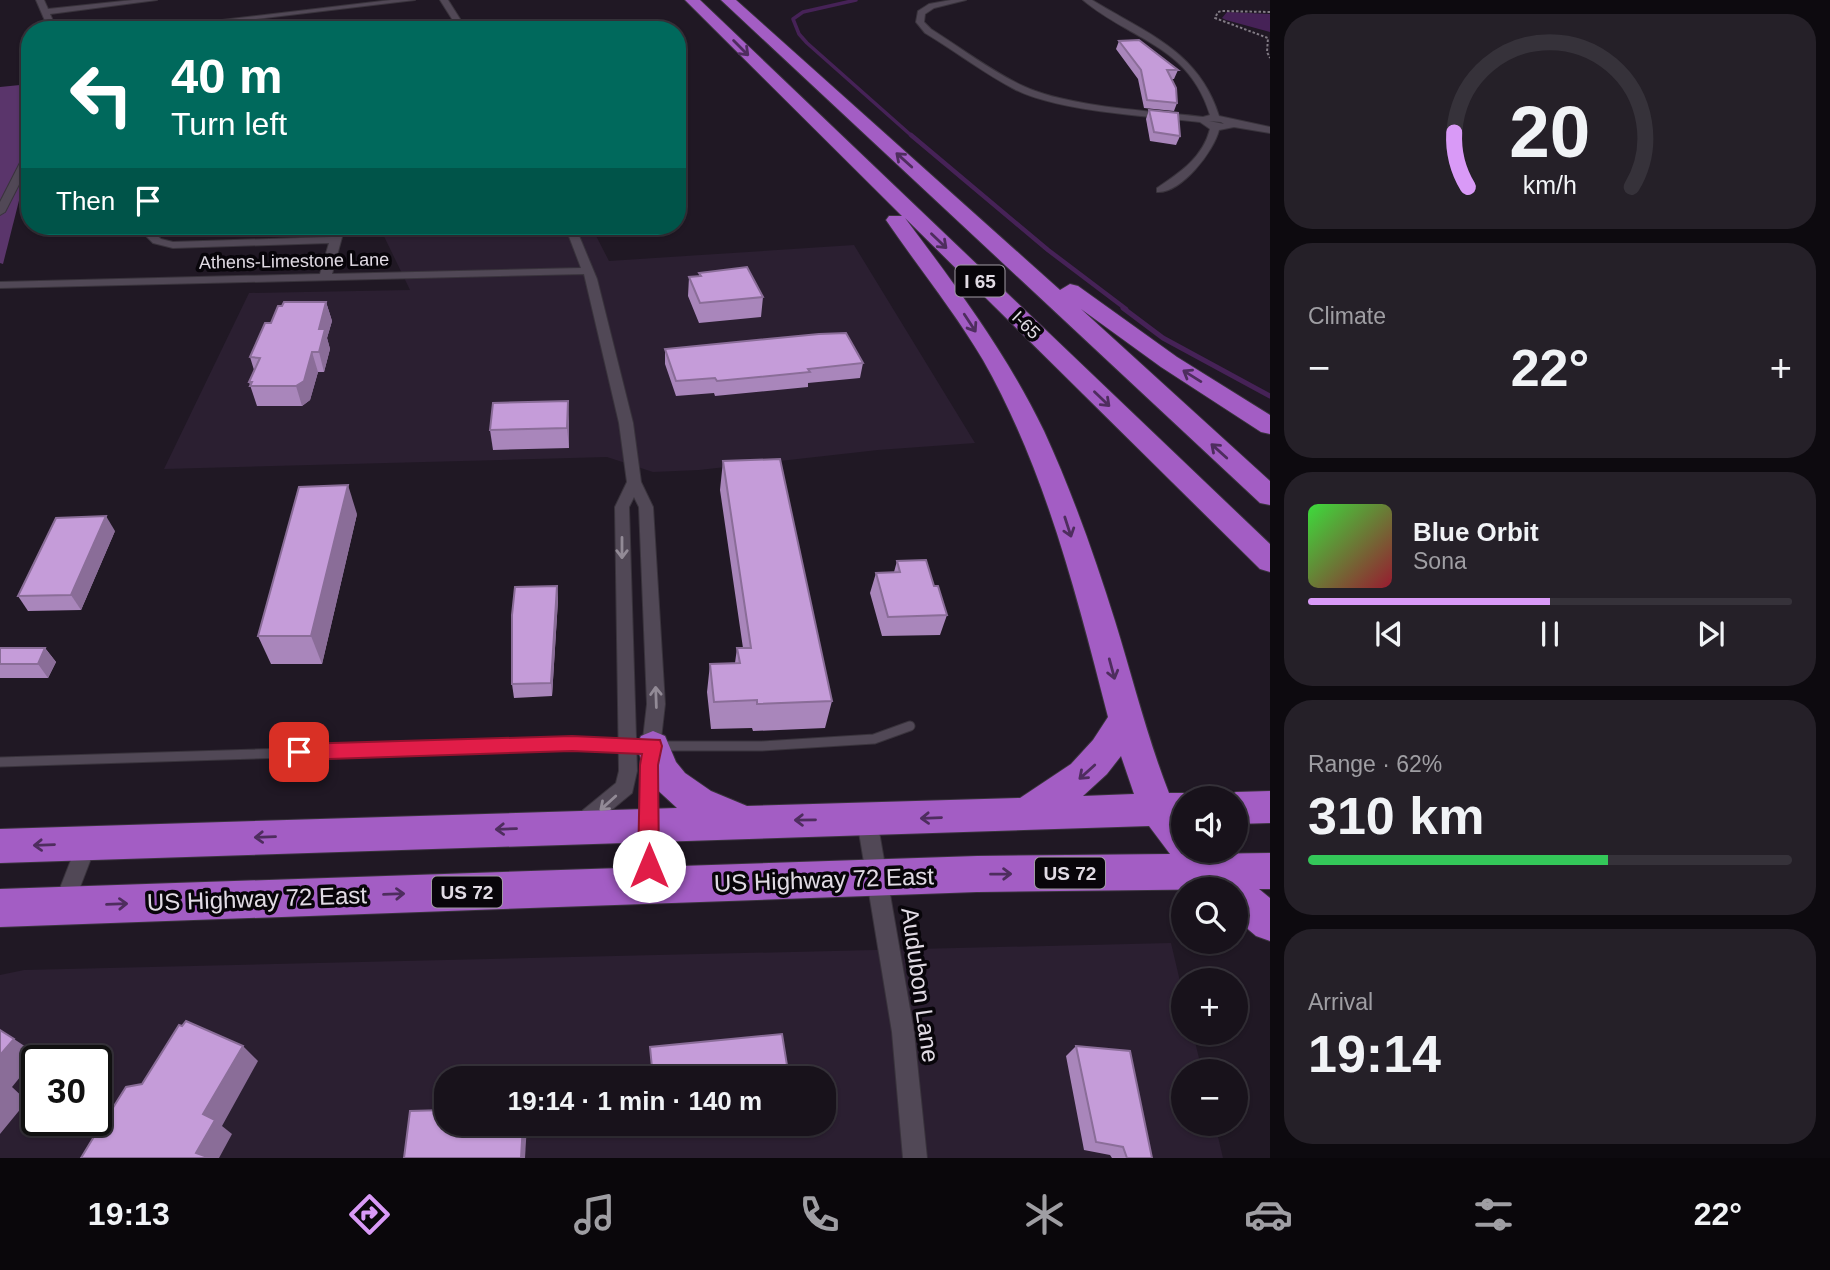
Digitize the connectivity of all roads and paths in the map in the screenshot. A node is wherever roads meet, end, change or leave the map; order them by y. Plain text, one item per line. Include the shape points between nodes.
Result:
1 (40, 0) edge
2 (153, 0) edge
3 (411, 0) edge
4 (444, 0) edge
5 (692, 0) edge
6 (728, 0) edge
7 (962, 0) edge
8 (1087, 0) edge
9 (344, 4) edge
10 (45, 12) junction
11 (1270, 12) edge
12 (49, 21) edge
13 (211, 21) edge
14 (457, 21) edge
15 (1270, 58) edge
16 (1215, 122) junction
17 (1270, 130) edge
18 (844, 149) junction
19 (21, 171) edge
20 (1161, 190) dead end
21 (0, 212) edge
22 (973, 222) junction
23 (150, 235) edge
24 (337, 235) edge
25 (574, 235) edge
26 (335, 240) junction
27 (588, 271) junction
28 (325, 277) junction
29 (0, 285) edge
30 (1270, 426) edge
31 (634, 482) junction
32 (1270, 496) edge
33 (1270, 561) edge
34 (1125, 717) junction
35 (910, 726) dead end
36 (640, 746) junction
37 (0, 762) edge
38 (1270, 807) edge
39 (1248, 808) edge
40 (1171, 810) edge
41 (1024, 815) junction
42 (867, 820) junction
43 (744, 821) junction
44 (649, 825) junction
45 (574, 827) junction
46 (88, 843) junction
47 (0, 846) edge
48 (1270, 871) edge
49 (1215, 876) edge
50 (878, 877) junction
51 (648, 887) junction
52 (63, 906) junction
53 (0, 908) edge
54 (1270, 922) edge
55 (915, 1158) edge

1 - 10 street
2 - 10 street
3 - 9 street
4 - 14 street
5 -> 18 highway, I-65 / I 65
22 -> 6 highway, I 65
7 - 16 street via 932,6 921,13 920,22 1019,88 1068,102
8 - 16 street via 1178,55 1203,81 1212,98
9 - 13 street
10 - 12 street
11 - 15 path via 1222,11 1215,18 1269,38
16 - 17 street
16 - 20 street via 1213,139 1202,158
18 -> 33 highway, I-65 / I 65
18 -> 34 highway via 952,295 995,361 1031,432 1099,620
19 - 21 street
30 -> 22 highway via 1169,362
32 -> 22 highway, I 65
23 - 26 street via 157,242 173,245
24 - 26 street
25 - 27 street
26 - 28 street
27 - 28 street, Athens-Limestone Lane
27 - 31 street via 626,423
28 - 29 street, Athens-Limestone Lane
31 -> 36 street via 622,507
36 -> 31 street via 656,704 646,507
34 - 40 highway
34 -> 41 highway via 1113,744 1087,774
35 - 36 lane via 874,739 762,746
36 - 37 lane via 572,744
36 - 43 highway via 683,792
36 - 44 street via 649,765
36 -> 45 street via 625,787
38 - 39 highway
40 - 41 highway
41 -> 42 highway
42 -> 43 highway
42 - 50 street, Audubon Lane
43 - 44 highway
44 - 45 highway
44 - 51 street
45 -> 46 highway
46 -> 47 highway
46 - 52 street
48 - 49 highway, US Highway 72 East / US 72
50 -> 49 highway, US Highway 72 East / US 72
49 - 54 highway
50 - 51 highway, US Highway 72 East / US 72
50 - 55 street, Audubon Lane via 903,1032
52 -> 51 highway, US Highway 72 East / US 72
52 - 53 highway, US Highway 72 East / US 72

